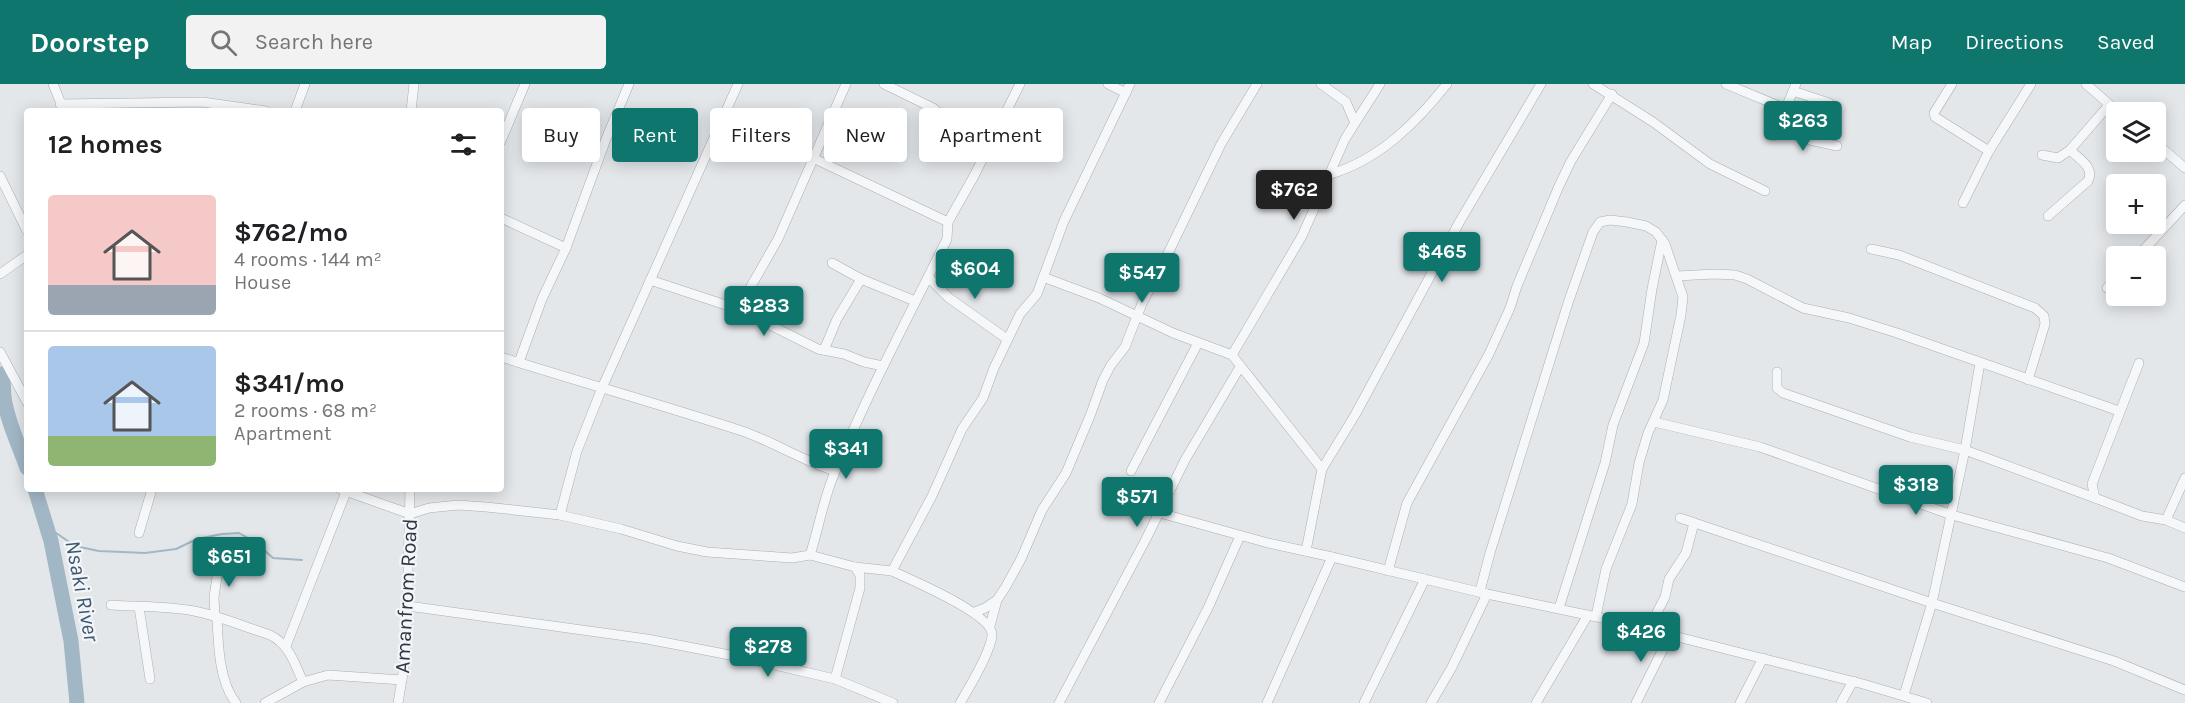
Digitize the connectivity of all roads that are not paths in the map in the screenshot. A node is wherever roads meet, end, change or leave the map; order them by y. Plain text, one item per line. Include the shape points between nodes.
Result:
1 (53, 84) edge
2 (305, 84) edge
3 (414, 84) edge
4 (525, 84) edge
5 (629, 84) edge
6 (738, 84) edge
7 (846, 84) edge
8 (884, 84) edge
9 (1020, 84) edge
10 (1108, 84) edge
11 (1257, 84) edge
12 (1321, 84) edge
13 (1380, 84) edge
14 (1447, 84) edge
15 (1541, 84) edge
16 (1593, 84) edge
17 (1726, 84) edge
18 (1953, 84) edge
19 (2031, 84) edge
20 (2086, 84) edge
21 (1795, 87) edge
22 (1128, 88) edge
23 (1612, 94) junction
24 (2106, 102) edge
25 (1829, 103) dead end
26 (62, 107) edge
27 (250, 108) edge
28 (296, 108) edge
29 (411, 108) edge
30 (933, 108) edge
31 (1008, 108) edge
32 (2106, 108) edge
33 (1786, 109) junction
34 (1355, 123) junction
35 (504, 134) edge
36 (1837, 146) dead end
37 (2070, 150) junction
38 (1989, 151) junction
39 (2166, 152) edge
40 (2042, 155) dead end
41 (813, 158) junction
42 (980, 162) edge
43 (2185, 168) edge
44 (1331, 174) junction
45 (0, 176) edge
46 (1765, 191) dead end
47 (1963, 203) dead end
48 (2185, 205) edge
49 (2048, 216) dead end
50 (504, 219) edge
51 (948, 222) junction
52 (24, 225) edge
53 (1662, 240) junction
54 (2147, 246) edge
55 (566, 248) junction
56 (1871, 249) dead end
57 (24, 257) edge
58 (832, 263) dead end
59 (0, 274) edge
60 (1677, 276) junction
61 (1043, 277) junction
62 (929, 278) junction
63 (861, 279) junction
64 (650, 280) junction
65 (915, 301) junction
66 (738, 309) junction
67 (1136, 316) junction
68 (1007, 339) junction
69 (1198, 343) junction
70 (824, 350) junction
71 (0, 352) edge
72 (1232, 355) junction
73 (504, 358) edge
74 (519, 362) junction
75 (1980, 363) junction
76 (2139, 363) dead end
77 (883, 366) junction
78 (1240, 367) junction
79 (1778, 372) dead end
80 (2028, 380) junction
81 (602, 388) junction
82 (24, 396) edge
83 (2119, 411) junction
84 (1654, 422) junction
85 (1965, 450) junction
86 (1322, 469) junction
87 (835, 471) junction
88 (1131, 471) dead end
89 (2185, 478) edge
90 (151, 492) edge
91 (343, 492) edge
92 (346, 492) edge
93 (410, 492) edge
94 (2095, 498) junction
95 (1160, 513) junction
96 (410, 514) junction
97 (1952, 514) junction
98 (560, 515) junction
99 (1680, 518) dead end
100 (2166, 520) junction
101 (1694, 523) junction
102 (2185, 528) edge
103 (139, 533) dead end
104 (1240, 536) junction
105 (1306, 551) junction
106 (810, 555) junction
107 (220, 557) dead end
108 (1332, 557) junction
109 (860, 570) junction
110 (892, 571) junction
111 (1388, 571) junction
112 (1425, 579) junction
113 (2185, 587) edge
114 (1484, 593) junction
115 (997, 600) junction
116 (1932, 603) junction
117 (111, 605) dead end
118 (408, 606) junction
119 (139, 607) junction
120 (1559, 608) junction
121 (975, 612) junction
122 (1592, 615) junction
123 (215, 617) junction
124 (990, 626) junction
125 (1649, 628) junction
126 (1670, 635) junction
127 (286, 646) junction
128 (1763, 658) junction
129 (150, 679) dead end
130 (835, 679) junction
131 (402, 680) junction
132 (1853, 681) junction
133 (303, 682) junction
134 (2185, 690) edge
135 (1904, 695) junction
136 (236, 703) edge
137 (265, 703) edge
138 (398, 703) edge
139 (893, 703) edge
140 (960, 703) edge
141 (1059, 703) edge
142 (1159, 703) edge
143 (1267, 703) edge
144 (1364, 703) edge
145 (1431, 703) edge
146 (1536, 703) edge
147 (1636, 703) edge
148 (1740, 703) edge
149 (1841, 703) edge
150 (1927, 703) edge

1 - 26 street
2 - 28 street
3 - 29 street
4 - 35 street
5 - 55 street
6 - 64 street
7 - 41 street
8 - 30 street
9 - 31 street
10 - 22 street
11 - 67 street via 1221,144
12 - 34 street via 1346,102
13 - 34 street
14 - 44 street via 1397,139
15 - 86 street
16 - 23 street
17 - 33 street
18 - 38 street via 1935,117
19 - 38 street
20 - 24 street
21 - 25 street
21 - 33 street
22 - 61 street via 1064,221
23 - 46 street via 1710,164
23 - 111 street via 1571,161 1489,354 1407,503
26 - 27 street via 202,102
32 - 37 street
33 - 36 street via 1775,133
34 - 44 street
37 - 40 street via 2058,158
37 - 49 street via 2092,174
38 - 47 street
39 - 43 street
41 - 51 street
41 - 66 street via 778,239
42 - 51 street
44 - 72 street via 1288,262
45 - 52 street
48 - 54 street
50 - 55 street
51 - 62 street via 948,239
53 - 60 street
53 - 114 street via 1646,226 1610,220 1600,222 1593,232 1490,553
53 - 120 street via 1644,343 1613,425 1605,463
55 - 74 street
56 - 80 street via 1899,255 2035,308 2044,316 2045,324
57 - 59 street
58 - 63 street
60 - 75 street via 1735,275 1803,308 1898,333
60 - 84 street via 1683,297 1681,315 1663,399
61 - 67 street
61 - 68 street via 1037,294 1020,314
62 - 65 street
62 - 68 street
63 - 65 street
63 - 70 street
64 - 66 street
64 - 81 street
65 - 77 street
66 - 70 street
67 - 69 street
67 - 115 street via 1125,346 1103,380 1066,473 1042,510 1021,559
68 - 110 street via 983,398 962,429
69 - 72 street
69 - 88 street
70 - 77 street
71 - 82 street
72 - 78 street
73 - 74 street
74 - 81 street
75 - 80 street
75 - 85 street
76 - 83 street
77 - 87 street
78 - 86 street
78 - 95 street via 1196,440
79 - 85 street via 1777,388 1783,393 1910,437
80 - 83 street
81 - 87 street via 744,432
81 - 98 street via 577,451
83 - 94 street via 2092,484
84 - 97 street via 1760,447
84 - 122 street via 1640,459 1632,504
85 - 94 street
85 - 97 street
86 - 105 street
87 - 106 street
89 - 100 street
90 - 103 street
91 - 127 street
92 - 96 street
93 - 96 street, Amanfrom Road
94 - 100 street via 2142,516
95 - 104 street
95 - 141 street
96 - 98 street via 458,505
96 - 118 street, Amanfrom Road
97 - 113 street via 2108,558
97 - 116 street
98 - 106 street via 707,552 792,558
99 - 101 street
100 - 102 street
101 - 116 street
101 - 125 street via 1686,553 1669,579 1665,597
104 - 105 street
104 - 142 street
105 - 108 street
106 - 109 street
107 - 123 street
108 - 111 street
108 - 143 street
109 - 110 street
109 - 130 street via 858,596
110 - 121 street
111 - 112 street
112 - 114 street
112 - 144 street
114 - 120 street
114 - 145 street via 1452,667
115 - 121 street
115 - 124 street
116 - 134 street via 2114,661
116 - 135 street
117 - 119 street
118 - 130 street via 647,639
118 - 131 street, Amanfrom Road
119 - 123 street via 159,606
119 - 129 street
120 - 122 street
121 - 124 street
122 - 125 street
122 - 146 street
123 - 127 street via 270,635
123 - 136 street via 219,652
124 - 140 street via 989,646
125 - 126 street
126 - 128 street
126 - 147 street
127 - 133 street
128 - 132 street
128 - 148 street
130 - 139 street
131 - 133 street via 328,675
131 - 138 street, Amanfrom Road
132 - 135 street
132 - 149 street
133 - 137 street
135 - 150 street

